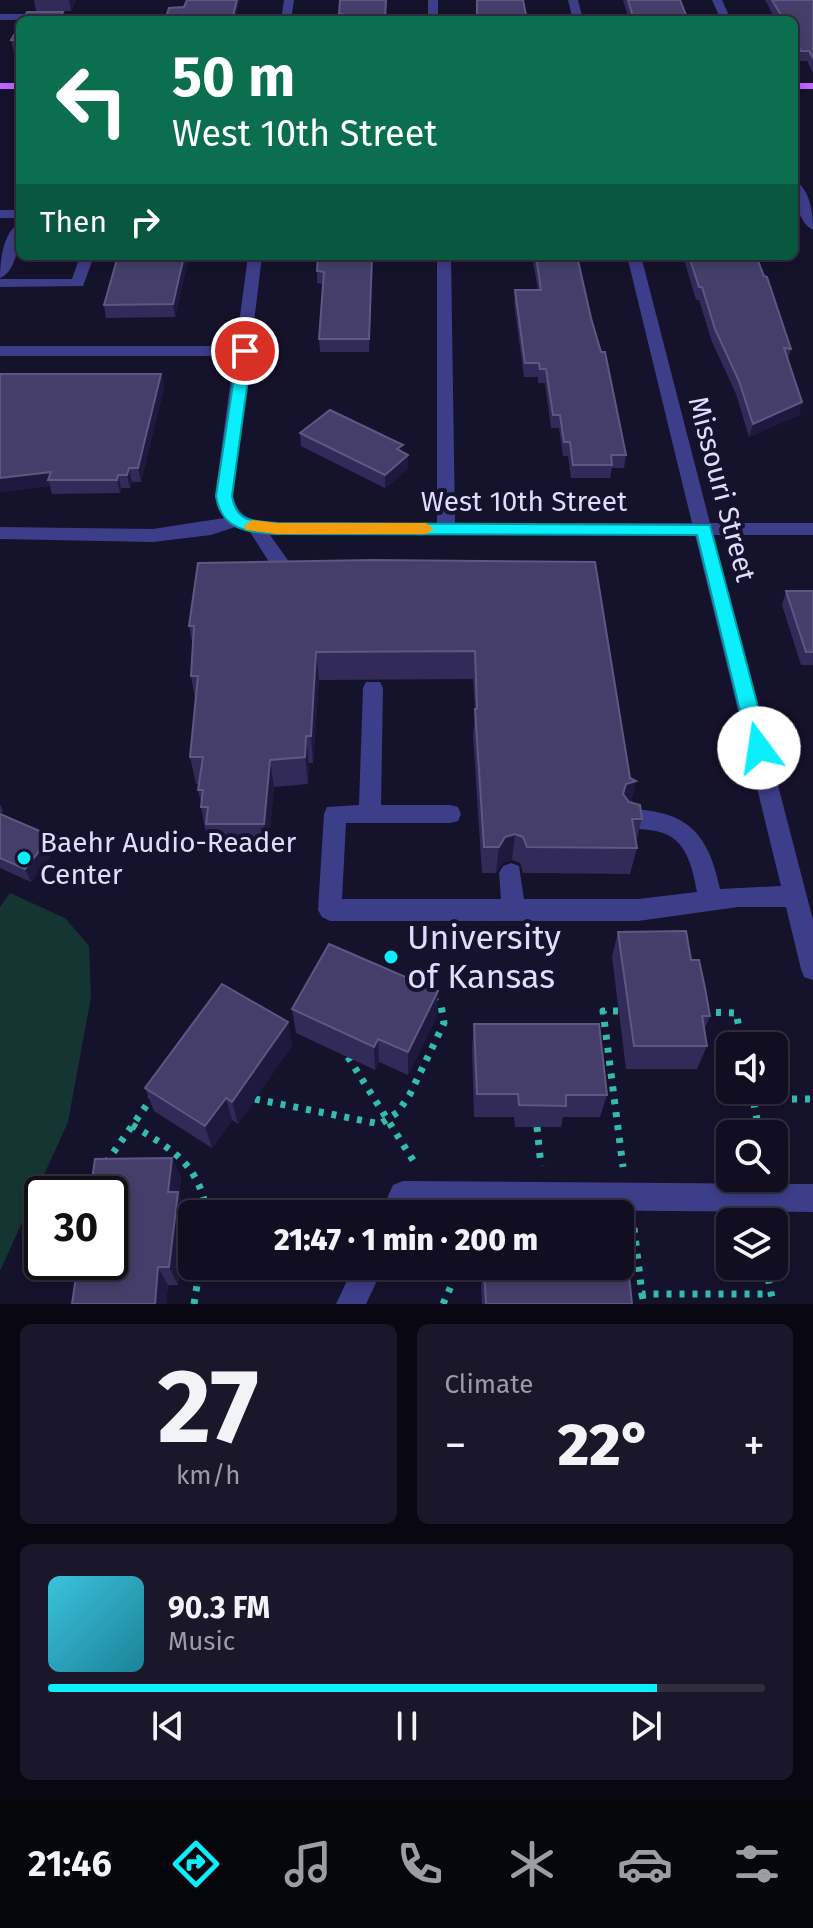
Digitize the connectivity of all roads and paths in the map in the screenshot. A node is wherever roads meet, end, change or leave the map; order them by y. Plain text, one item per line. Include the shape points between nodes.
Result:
1 (115, 15) edge
2 (77, 16) edge
3 (798, 193) edge
4 (813, 226) edge
5 (16, 236) edge
6 (86, 260) edge
7 (255, 260) edge
8 (444, 260) edge
9 (635, 260) edge
10 (0, 274) edge
11 (0, 283) edge
12 (0, 351) edge
13 (245, 351) junction
14 (236, 521) junction
15 (256, 527) junction
16 (446, 529) junction
17 (704, 529) junction
18 (813, 529) edge
19 (0, 533) edge
20 (314, 576) edge
21 (373, 688) edge
22 (370, 814) junction
23 (450, 814) dead end
24 (631, 819) edge
25 (511, 873) edge
26 (795, 896) junction
27 (710, 900) junction
28 (513, 910) junction
29 (813, 969) edge
30 (422, 994) edge
31 (618, 1011) dead end
32 (695, 1012) edge
33 (740, 1032) edge
34 (592, 1034) edge
35 (606, 1034) junction
36 (348, 1057) edge
37 (158, 1088) edge
38 (255, 1099) edge
39 (788, 1099) edge
40 (813, 1099) edge
41 (387, 1118) junction
42 (132, 1125) junction
43 (537, 1127) edge
44 (416, 1165) dead end
45 (541, 1167) dead end
46 (623, 1168) dead end
47 (100, 1172) edge
48 (813, 1198) edge
49 (206, 1200) edge
50 (401, 1200) edge
51 (634, 1226) edge
52 (198, 1280) edge
53 (362, 1280) edge
54 (454, 1280) edge
55 (768, 1280) edge
56 (642, 1294) junction
57 (771, 1294) junction
58 (194, 1304) edge
59 (351, 1304) edge
60 (443, 1304) edge
61 (644, 1304) edge
62 (773, 1304) edge

1 - 2 street
3 - 4 street
5 - 10 street
6 - 11 street via 78,283
7 - 13 street
8 - 16 street
9 - 17 street, Missouri Street
12 - 13 street
13 - 14 street via 224,496 226,511
14 - 15 street, West 10th Street
14 - 19 street via 166,534
15 - 16 street, West 10th Street
15 - 20 street via 290,574
16 - 17 street, West 10th Street
17 - 18 street, West 10th Street
17 - 26 street, Missouri Street
21 - 22 street
22 - 23 street
22 - 28 street via 335,814 330,910
24 - 27 street via 652,819 687,836 701,854
25 - 28 street
26 - 27 street
26 - 29 street, Missouri Street
27 - 28 street via 638,910
30 - 41 path via 441,1005 444,1023 410,1094
31 - 35 path via 603,1011
32 - 33 path via 736,1013
34 - 35 path
35 - 46 path
36 - 41 path
37 - 42 path
38 - 41 path via 380,1124
39 - 40 path
41 - 44 path
42 - 47 path
42 - 49 path via 187,1162
43 - 45 path
48 - 50 street via 403,1195
51 - 56 path
52 - 58 path
53 - 59 street
54 - 60 path
55 - 57 path
56 - 57 path
56 - 61 path
57 - 62 path

